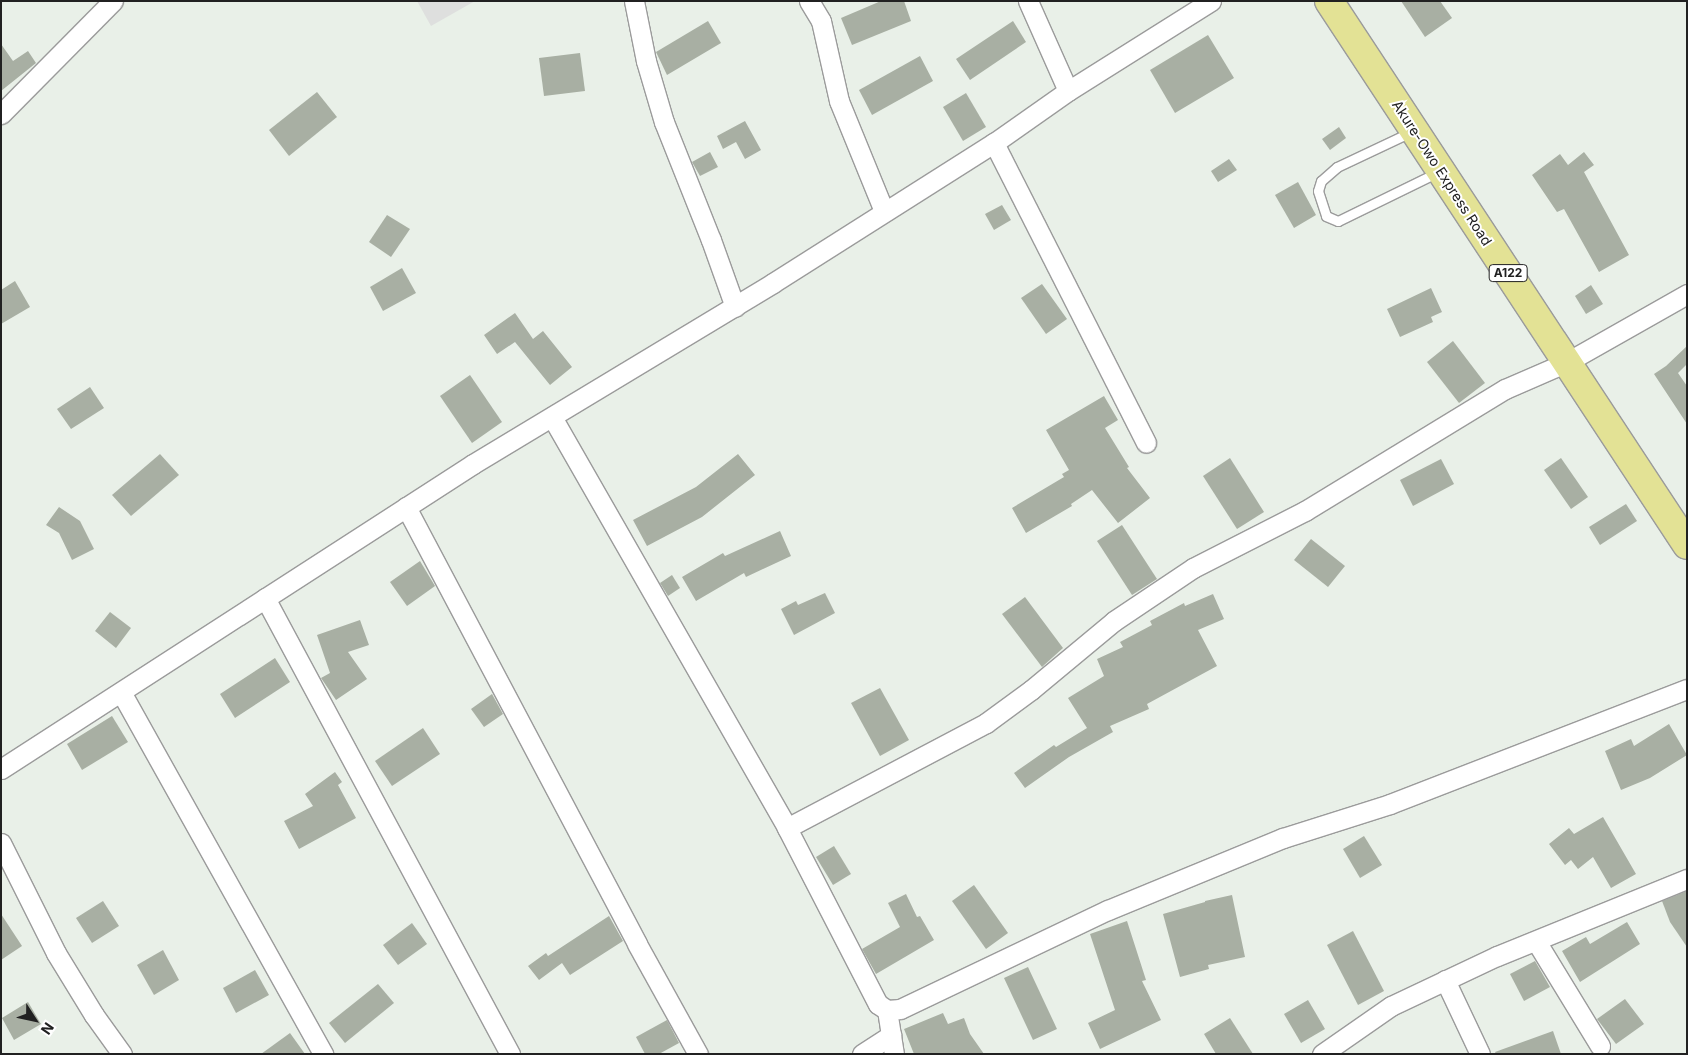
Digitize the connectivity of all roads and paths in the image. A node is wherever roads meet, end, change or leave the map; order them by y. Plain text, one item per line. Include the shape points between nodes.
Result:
1 (113, 1) edge
2 (634, 1) edge
3 (809, 1) edge
4 (1028, 1) edge
5 (1211, 1) edge
6 (1329, 1) edge
7 (1068, 92) junction
8 (1, 114) edge
9 (1414, 130) junction
10 (994, 143) junction
11 (1441, 171) junction
12 (884, 212) junction
13 (1687, 294) edge
14 (735, 307) junction
15 (1567, 362) junction
16 (552, 416) junction
17 (1146, 443) dead end
18 (406, 507) junction
19 (1685, 538) edge
20 (265, 598) junction
21 (1687, 690) edge
22 (121, 692) junction
23 (1, 769) edge
24 (787, 828) junction
25 (1, 843) edge
26 (1687, 879) edge
27 (1536, 941) junction
28 (1445, 980) junction
29 (887, 1010) junction
30 (891, 1035) junction
31 (1600, 1046) dead end
32 (122, 1054) edge
33 (323, 1054) edge
34 (510, 1054) edge
35 (698, 1054) edge
36 (862, 1054) edge
37 (894, 1054) edge
38 (1322, 1054) edge
39 (1480, 1054) edge

1 - 8 street
2 - 14 street via 646,61 664,122
3 - 12 street via 820,21 839,101
4 - 7 street
5 - 7 street
6 - 9 highway, Akure-Owo Express Road / A122
7 - 10 street
9 - 11 highway, Akure-Owo Express Road / A122
9 - 11 lane via 1337,167 1321,181 1318,191 1326,216 1338,221
10 - 12 street
10 - 17 street
11 - 15 highway, Akure-Owo Express Road / A122
12 - 14 street
13 - 15 street
14 - 16 street
15 - 19 highway, Akure-Owo Express Road / A122
15 - 24 street via 1505,389 1305,511 1193,568 1114,621 986,723
16 - 18 street
16 - 24 street
18 - 20 street
18 - 35 street
20 - 22 street
20 - 34 street
21 - 29 street via 1399,801 1283,838 1108,910 900,1009
22 - 23 street
22 - 33 street
24 - 29 street via 878,1004
25 - 32 street via 56,953
26 - 27 street
27 - 28 street
27 - 31 street
28 - 38 street via 1391,1006
28 - 39 street
29 - 30 street
30 - 36 street
30 - 37 street

